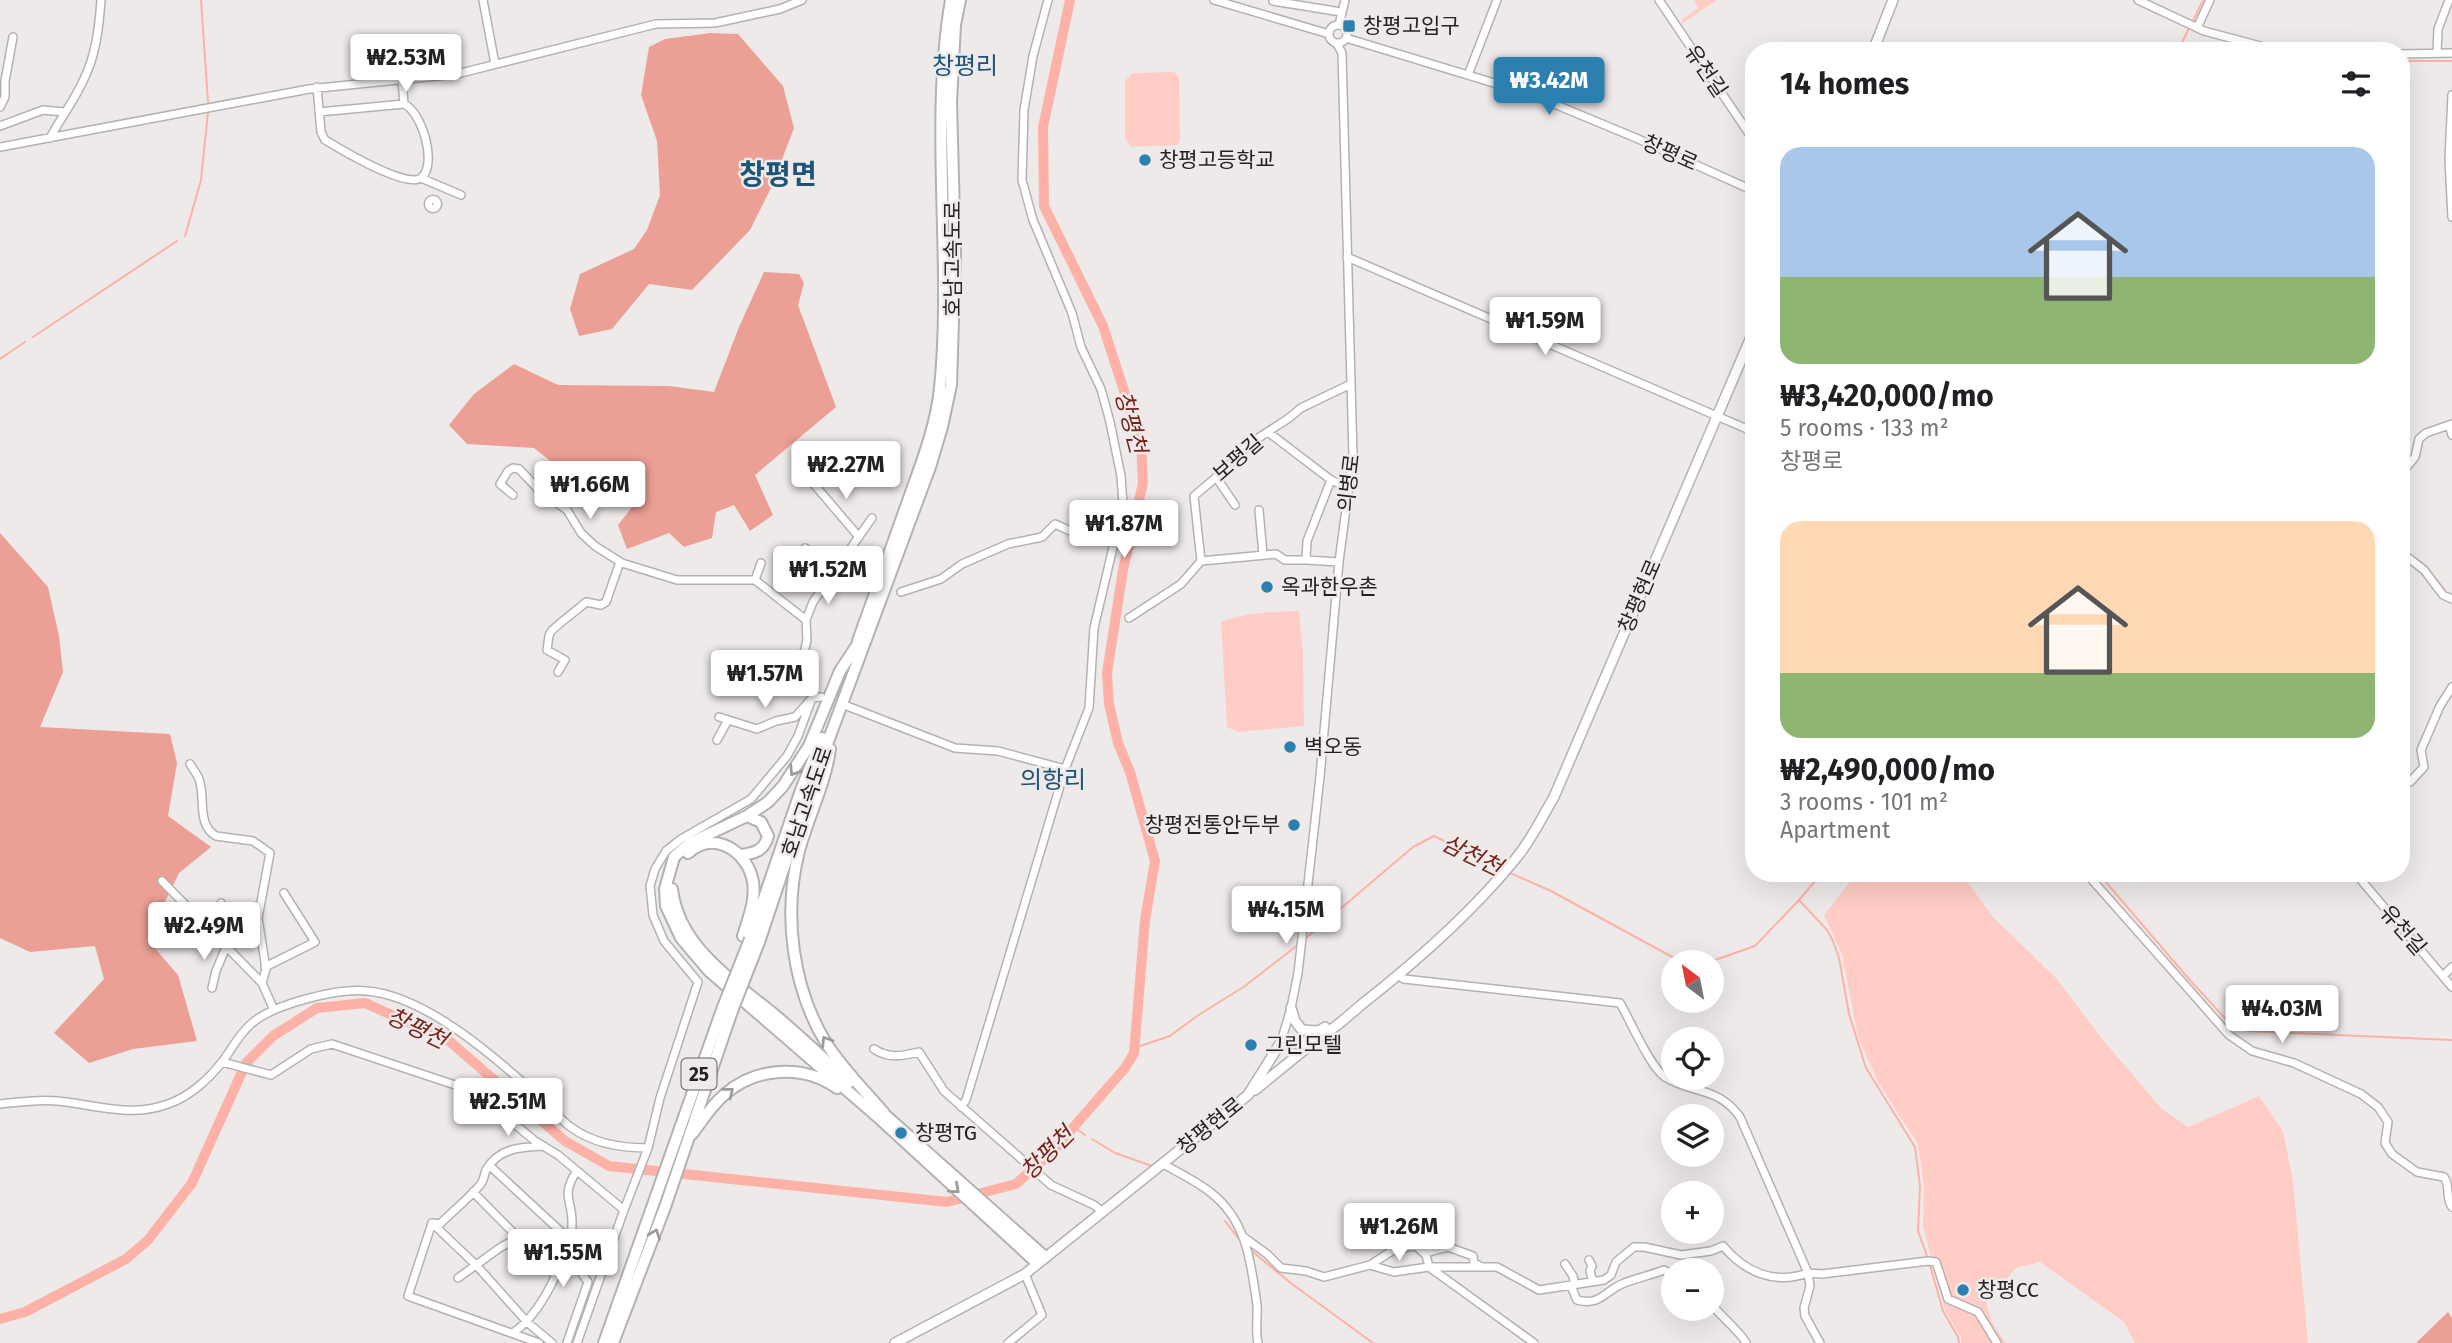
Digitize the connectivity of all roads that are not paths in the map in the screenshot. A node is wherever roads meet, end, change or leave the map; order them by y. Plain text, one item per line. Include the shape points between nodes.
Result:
1 (102, 0) edge
2 (483, 0) edge
3 (802, 0) edge
4 (951, 0) edge
5 (960, 0) edge
6 (1048, 0) edge
7 (1214, 0) edge
8 (1345, 0) edge
9 (1497, 0) edge
10 (1659, 0) edge
11 (1894, 0) edge
12 (2137, 0) edge
13 (2210, 0) edge
14 (2449, 0) edge
15 (1273, 1) edge
16 (1341, 12) junction
17 (1268, 17) junction
18 (1339, 25) junction
19 (2196, 27) junction
20 (1329, 34) junction
21 (13, 37) dead end
22 (1346, 38) junction
23 (1877, 42) edge
24 (2248, 42) edge
25 (1337, 44) junction
26 (2437, 53) junction
27 (2452, 53) edge
28 (2410, 54) edge
29 (495, 64) junction
30 (1468, 75) junction
31 (401, 80) junction
32 (317, 88) junction
33 (2452, 95) edge
34 (404, 104) junction
35 (0, 107) edge
36 (319, 111) junction
37 (64, 112) junction
38 (0, 126) edge
39 (1745, 128) edge
40 (50, 138) junction
41 (0, 147) edge
42 (421, 178) junction
43 (441, 187) junction
44 (1745, 187) edge
45 (461, 195) dead end
46 (435, 200) dead end
47 (2452, 217) edge
48 (1347, 257) junction
49 (1745, 351) edge
50 (1351, 384) junction
51 (1717, 416) junction
52 (2450, 425) edge
53 (1745, 428) edge
54 (1268, 432) junction
55 (2452, 435) edge
56 (2410, 463) edge
57 (1216, 477) junction
58 (1331, 480) junction
59 (813, 483) dead end
60 (1349, 488) junction
61 (513, 495) dead end
62 (1235, 505) dead end
63 (1259, 510) dead end
64 (872, 518) dead end
65 (1117, 532) junction
66 (859, 537) junction
67 (805, 548) dead end
68 (1263, 555) junction
69 (2410, 559) edge
70 (1306, 560) junction
71 (1201, 561) junction
72 (620, 562) junction
73 (1339, 562) junction
74 (761, 563) dead end
75 (837, 571) junction
76 (755, 580) junction
77 (901, 592) dead end
78 (2452, 599) edge
79 (1129, 618) dead end
80 (806, 620) junction
81 (857, 645) junction
82 (558, 671) dead end
83 (2452, 687) edge
84 (817, 697) junction
85 (847, 706) dead end
86 (719, 717) dead end
87 (728, 720) junction
88 (832, 731) junction
89 (717, 740) dead end
90 (190, 764) dead end
91 (1065, 769) junction
92 (2410, 782) edge
93 (747, 816) junction
94 (741, 855) junction
95 (162, 881) dead end
96 (2093, 882) edge
97 (2363, 882) edge
98 (284, 893) dead end
99 (221, 903) dead end
100 (259, 905) junction
101 (201, 922) junction
102 (212, 933) junction
103 (751, 939) junction
104 (226, 947) junction
105 (265, 967) junction
106 (2452, 967) edge
107 (1398, 975) junction
108 (2442, 976) junction
109 (262, 983) junction
110 (2452, 987) edge
111 (212, 988) dead end
112 (1360, 1007) junction
113 (1291, 1008) junction
114 (727, 1009) junction
115 (274, 1010) junction
116 (1324, 1034) junction
117 (1281, 1042) junction
118 (874, 1049) dead end
119 (222, 1062) junction
120 (1248, 1095) junction
121 (0, 1104) edge
122 (961, 1107) junction
123 (881, 1115) junction
124 (681, 1142) junction
125 (544, 1146) junction
126 (646, 1151) junction
127 (1163, 1164) junction
128 (489, 1166) junction
129 (576, 1172) junction
130 (473, 1192) junction
131 (660, 1206) junction
132 (2452, 1207) edge
133 (624, 1210) junction
134 (1103, 1212) junction
135 (432, 1223) junction
136 (518, 1238) junction
137 (1245, 1238) junction
138 (571, 1241) junction
139 (1425, 1253) junction
140 (1041, 1260) junction
141 (1589, 1260) dead end
142 (1370, 1265) junction
143 (1565, 1265) dead end
144 (477, 1266) junction
145 (1429, 1267) junction
146 (1482, 1267) junction
147 (1661, 1271) edge
148 (1808, 1273) junction
149 (1025, 1274) junction
150 (555, 1275) junction
151 (458, 1278) dead end
152 (1593, 1282) junction
153 (1573, 1285) junction
154 (1724, 1321) edge
155 (527, 1323) junction
156 (513, 1334) junction
157 (529, 1341) edge
158 (539, 1343) edge
159 (552, 1343) edge
160 (567, 1343) edge
161 (577, 1343) edge
162 (604, 1343) edge
163 (613, 1343) edge
164 (895, 1343) edge
165 (1008, 1343) edge
166 (1258, 1343) edge
167 (1534, 1343) edge
168 (1746, 1343) edge
169 (1820, 1343) edge
170 (1997, 1343) edge

1 - 37 street via 92,60
2 - 29 street
3 - 29 street via 715,23 656,23
4 - 81 highway, 호남고속도로 / 25 via 942,113 940,390 919,470
5 - 88 highway, 호남고속도로 / 25 via 951,102 951,385 930,467
6 - 65 street via 1024,110 1023,180 1033,220 1110,422 1123,496
7 - 17 street
8 - 16 street
9 - 30 street
10 - 39 street, 유천길
11 - 23 main road
12 - 19 street
13 - 19 street
14 - 26 street via 2438,29
15 - 16 street
15 - 17 street
16 - 18 street
17 - 20 street
18 - 20 street
18 - 22 street
19 - 24 street
20 - 25 street
21 - 35 street
22 - 25 street
22 - 30 street, 창평로
25 - 48 street, 의병로 via 1342,53
26 - 27 street
26 - 28 street
29 - 31 street
30 - 44 street, 창평로 via 1530,94
31 - 32 street
31 - 34 street
32 - 36 street
32 - 40 street
33 - 47 street
34 - 36 street
34 - 42 street via 416,113 428,143
36 - 42 street via 325,140 390,174 406,180
37 - 38 street via 43,110
37 - 40 street
40 - 41 street
42 - 43 street
43 - 45 street
43 - 46 street
48 - 50 street, 의병로
48 - 51 street
49 - 51 main road, 창평현로
50 - 54 street, 보평길 via 1301,408
50 - 60 street, 의병로
51 - 53 street
51 - 107 main road, 창평현로 via 1553,797 1517,858 1494,885
52 - 55 street
52 - 56 street via 2419,439
54 - 57 street, 보평길
54 - 58 street, 보평길
57 - 62 street
57 - 71 street, 보평길 via 1194,496
58 - 60 street, 보평길
58 - 70 street via 1307,541
59 - 66 street
60 - 73 street, 의병로
61 - 72 street via 500,484 513,468 567,510 595,546
63 - 68 street
64 - 66 street
65 - 77 street via 1089,535 1055,524 1042,537 1008,544 941,579
65 - 91 street via 1094,628 1089,708
66 - 75 street
67 - 75 street
68 - 70 street
68 - 71 street
69 - 78 street
70 - 73 street
71 - 79 street via 1181,584
72 - 76 street via 677,580
72 - 82 street via 606,602 586,602 550,633 547,650 565,660
73 - 113 street, 의병로 via 1320,777
74 - 76 street
75 - 80 street via 813,602
76 - 80 street
80 - 84 street via 803,657
81 -> 93 highway via 840,671 809,747 776,794
81 - 103 highway, 호남고속도로 / 25 via 801,790
83 - 92 street via 2421,750 2424,767
84 - 87 street via 794,717 757,729
84 - 126 street via 787,757 751,799 681,839 655,869 650,886 653,915 664,941 698,982
85 - 91 street via 955,748 998,751
86 - 87 street
87 - 89 street
88 - 103 highway, 호남고속도로 / 25
123 -> 88 highway via 814,1021 796,963 792,893 798,854 827,767
90 - 100 street via 199,780 201,809 212,834 253,841 270,853
91 - 122 street
93 - 94 highway via 761,822 768,836 762,849
93 - 123 highway via 690,843 674,857 665,889 671,919 709,971
94 - 103 highway via 753,884
94 - 123 highway via 719,843 692,849 681,859 672,887 686,930 719,969 778,1017
95 - 101 street
96 - 132 street via 2229,1035 2252,1051 2299,1064 2374,1102 2388,1122 2385,1143 2389,1152 2417,1172 2444,1177
97 - 108 street, 유천길
98 - 105 street via 315,942
99 - 101 street via 222,907
100 - 102 street
100 - 105 street
101 - 102 street
102 - 104 street
103 - 114 highway, 호남고속도로 / 25, bridge
103 - 114 highway, 25, bridge
104 - 109 street
104 - 111 street
105 - 109 street
106 - 108 street
107 - 112 main road
107 - 148 street via 1620,1003 1659,1071 1668,1079 1716,1095 1740,1117
108 - 110 street, 유천길
109 - 115 street
112 - 113 main road via 1311,1032 1302,1030
112 - 116 main road
113 - 117 street
114 - 124 highway, 호남고속도로 / 25
115 - 119 street via 250,1024
115 - 126 street via 337,994 366,991 396,997 479,1044 571,1127 597,1140
116 - 117 main road via 1297,1044
116 - 120 main road
117 - 120 main road, 창평현로
118 - 122 street via 884,1056 919,1052 944,1091
119 - 121 street via 187,1094 155,1109 120,1112 47,1101
119 - 125 street via 271,1075 311,1049 332,1044 476,1092
120 - 127 main road, 창평현로
122 - 134 street via 1048,1182
124 -> 123 highway via 724,1095 762,1074 812,1074
123 -> 140 highway via 925,1162
123 - 140 highway via 944,1164
124 - 131 highway, 호남고속도로 / 25
125 - 128 street via 504,1151
125 - 129 street
126 - 133 street
127 - 134 main road, 창평현로
127 - 137 street via 1218,1199
128 - 130 street
128 - 138 street
129 - 133 street
129 - 138 street via 568,1190
130 - 135 street via 440,1224
130 - 136 street
131 - 162 highway, 호남고속도로 / 25
163 -> 131 highway, 호남고속도로 / 25
133 - 161 street
134 - 140 main road, 창평현로
135 - 144 street
135 - 156 street via 408,1296
136 - 144 street
136 - 150 street
137 - 142 street via 1281,1268 1324,1277
137 - 166 street via 1257,1305
138 - 150 street
138 - 160 street via 570,1257 588,1282
139 - 142 street via 1416,1246 1405,1246
139 - 145 street
139 - 146 street via 1448,1247 1473,1256 1474,1263
140 - 149 main road, 창평현로
141 - 152 street
142 - 145 street via 1394,1272
143 - 153 street
144 - 151 street
144 - 155 street
145 - 146 street
145 - 167 street
146 - 153 street via 1497,1267 1539,1290
147 - 153 street via 1624,1282 1607,1295 1585,1302 1577,1300
148 - 152 street via 1795,1277 1759,1274 1734,1259 1723,1246 1681,1255 1634,1247 1616,1262 1611,1275
148 - 169 street via 1811,1286 1805,1316
148 - 170 street via 1936,1262 1948,1299 1978,1311
149 - 164 main road, 창평현로
149 - 165 street via 1042,1315
150 - 155 street
152 - 153 street
154 - 168 street
155 - 156 street
155 - 159 street
156 - 157 street
157 - 158 street

